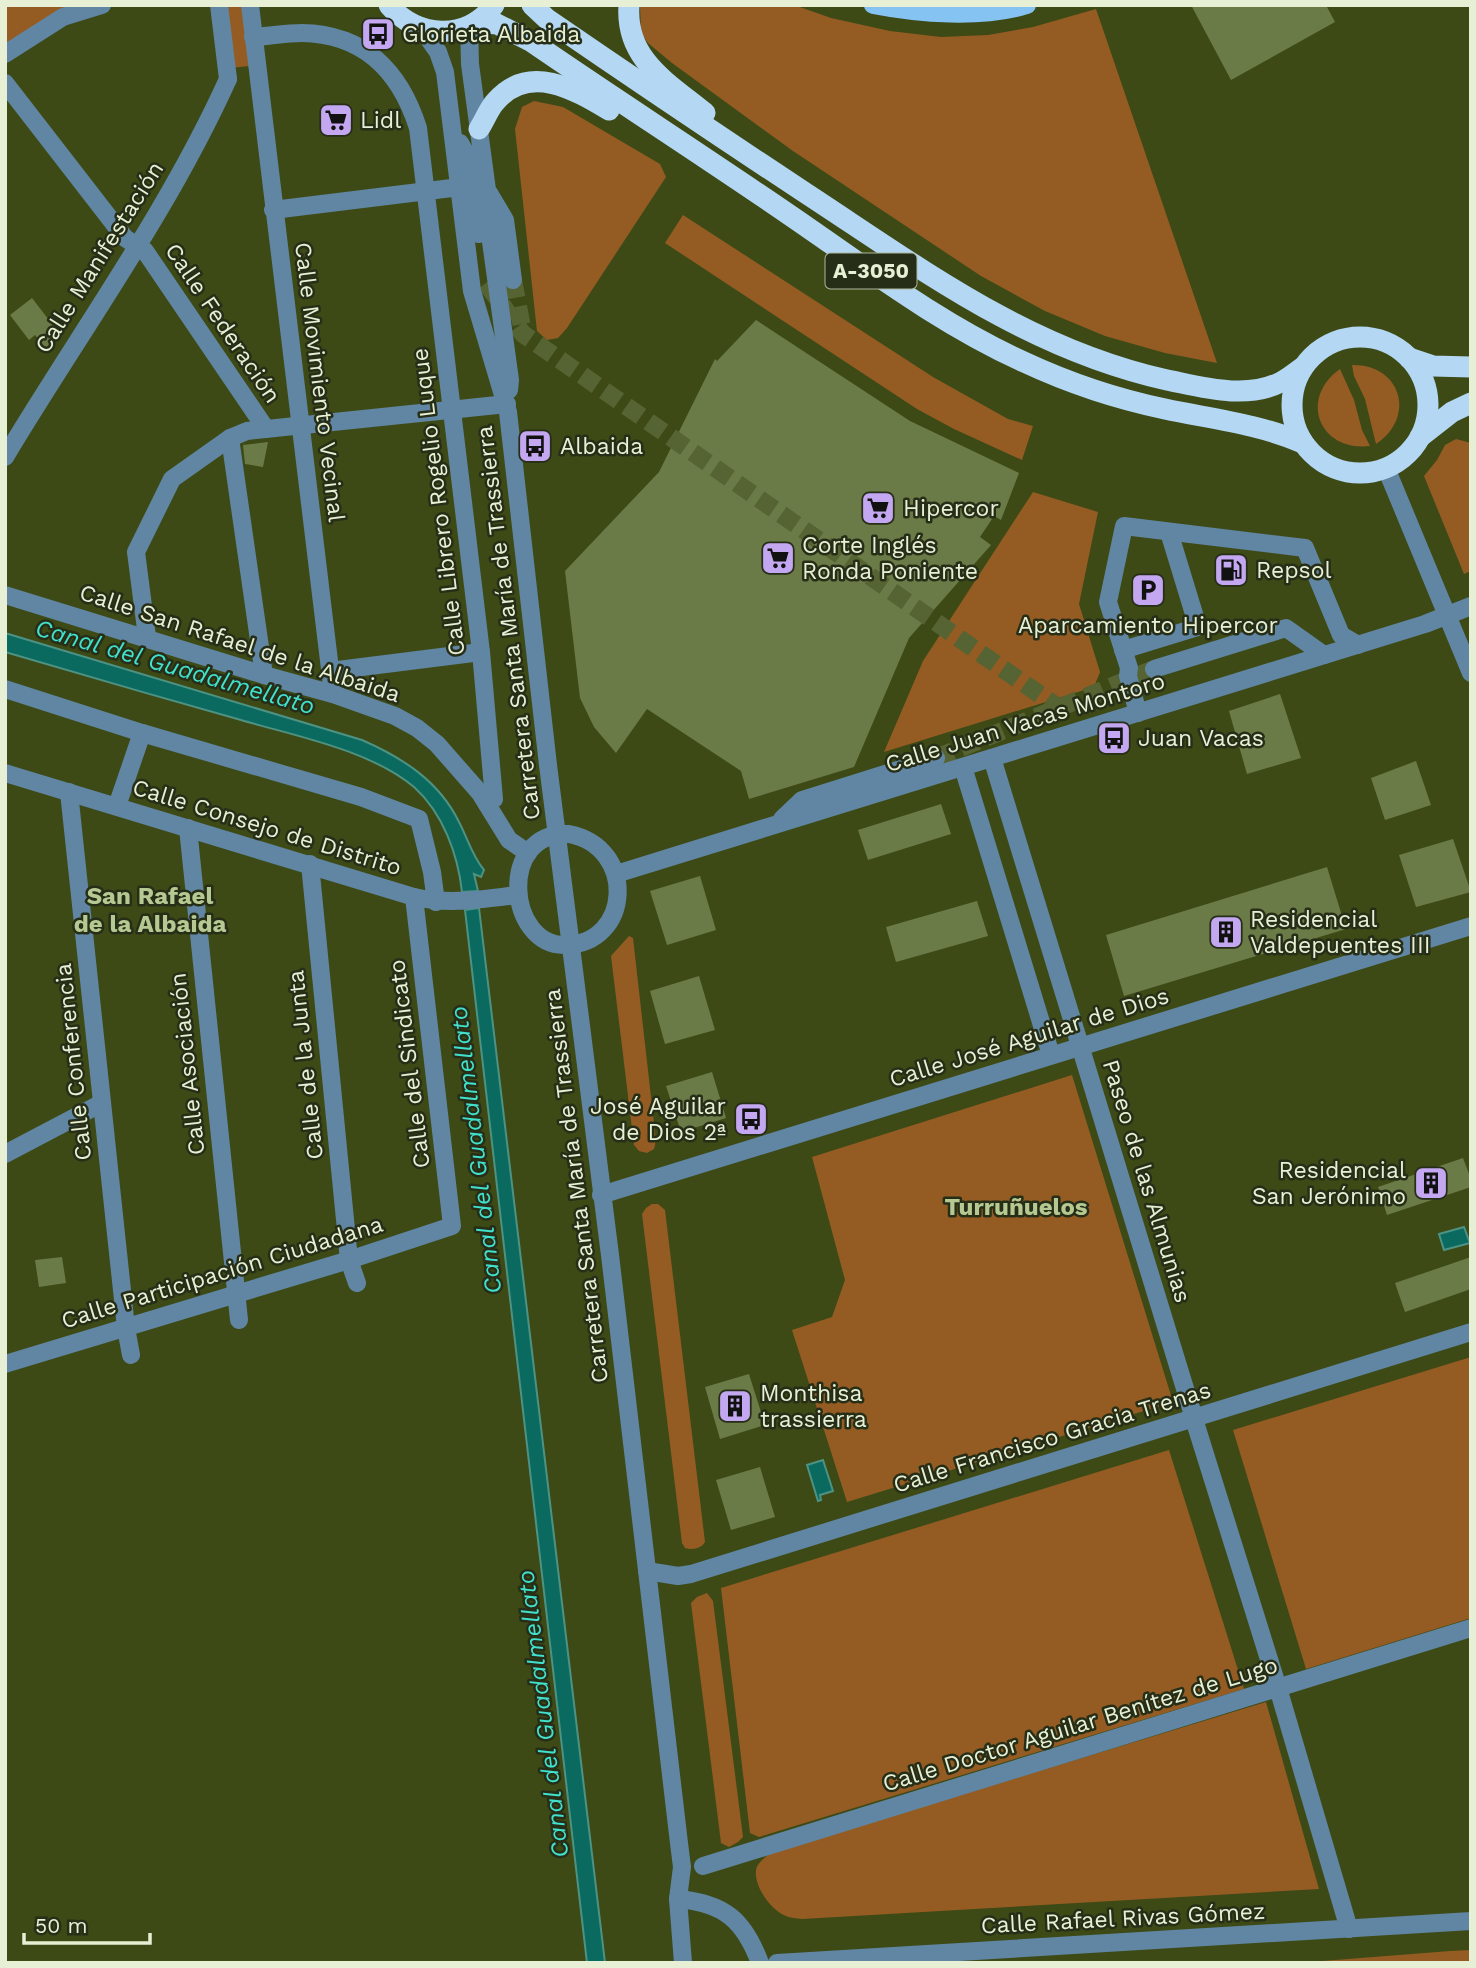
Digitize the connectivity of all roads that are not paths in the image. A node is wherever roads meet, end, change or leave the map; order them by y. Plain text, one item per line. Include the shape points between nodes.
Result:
1 (102, 5) edge
2 (219, 5) edge
3 (250, 5) edge
4 (494, 5) edge
5 (532, 5) edge
6 (629, 5) edge
7 (873, 5) edge
8 (1027, 5) edge
9 (389, 6) edge
10 (472, 24) junction
11 (422, 29) junction
12 (253, 37) junction
13 (5, 54) edge
14 (257, 76) junction
15 (228, 79) junction
16 (5, 83) edge
17 (479, 129) junction
18 (453, 131) junction
19 (460, 187) junction
20 (487, 190) junction
21 (752, 190) junction
22 (425, 191) junction
23 (811, 196) junction
24 (273, 210) junction
25 (137, 245) junction
26 (513, 280) tunnel mouth
27 (486, 283) tunnel mouth
28 (1409, 358) junction
29 (1303, 367) junction
30 (1471, 367) edge
31 (1471, 403) edge
32 (507, 404) junction
33 (452, 410) junction
34 (302, 426) junction
35 (266, 429) junction
36 (1420, 437) junction
37 (230, 438) junction
38 (1303, 443) junction
39 (5, 457) edge
40 (1386, 468) junction
41 (1169, 532) junction
42 (5, 595) edge
43 (1471, 606) edge
44 (1447, 617) junction
45 (147, 637) junction
46 (1358, 645) junction
47 (1123, 650) junction
48 (481, 652) junction
49 (1324, 655) junction
50 (1154, 669) tunnel mouth
51 (330, 671) junction
52 (1471, 673) edge
53 (264, 675) junction
54 (5, 689) edge
55 (333, 694) junction
56 (1138, 713) junction
57 (142, 733) junction
58 (936, 758) tunnel mouth
59 (992, 758) junction
60 (963, 767) junction
61 (5, 773) edge
62 (69, 792) junction
63 (487, 804) junction
64 (117, 806) junction
65 (778, 822) junction
66 (188, 828) junction
67 (558, 835) junction
68 (527, 852) junction
69 (310, 864) junction
70 (616, 874) junction
71 (518, 895) junction
72 (414, 897) junction
73 (436, 902) junction
74 (1471, 926) edge
75 (571, 944) junction
76 (1080, 1046) junction
77 (1051, 1055) junction
78 (102, 1103) junction
79 (6, 1147) edge
80 (601, 1195) junction
81 (452, 1226) joint
82 (349, 1260) junction
83 (357, 1283) dead end
84 (235, 1294) junction
85 (239, 1320) dead end
86 (126, 1328) junction
87 (1471, 1332) edge
88 (131, 1355) dead end
89 (5, 1364) edge
90 (1194, 1419) junction
91 (647, 1572) junction
92 (1471, 1628) edge
93 (1278, 1688) junction
94 (703, 1866) dead end
95 (678, 1899) junction
96 (1471, 1921) edge
97 (1349, 1929) junction
98 (685, 1961) edge
99 (760, 1963) edge
100 (777, 1963) edge

1 - 13 street via 63,17
2 - 15 street
3 - 12 street, Calle Movimiento Vecinal
4 - 10 highway
5 - 23 highway, A-3050 via 662,99
6 - 23 highway via 629,33 649,66
7 - 8 main road via 936,13 1009,11
9 - 11 highway
10 - 11 highway, A-3050 via 450,32
10 - 17 street via 470,64
10 - 21 highway, A-3050 via 496,24 532,41
11 - 18 street via 445,72
12 - 14 street, Calle Movimiento Vecinal
12 - 22 street, Calle Librero Rogelio Luque via 303,33 331,37 360,46 381,62 411,105
14 - 15 street
14 - 24 street, Calle Movimiento Vecinal
15 - 25 street, Calle Manifestación via 203,134
16 - 25 street, Calle Federación via 125,237
17 - 20 street
17 - 21 highway via 505,92 527,82 558,83
18 - 19 street
18 - 27 street via 469,159
19 - 22 street
19 - 32 street via 472,291
20 - 26 street via 505,220
20 - 32 street via 510,380
21 - 38 highway, A-3050 via 942,319 1025,363 1123,399 1256,426
22 - 24 street
22 - 33 street, Calle Librero Rogelio Luque
23 - 29 highway, A-3050 via 964,297 1098,361 1197,386 1240,391 1280,383
24 - 34 street, Calle Movimiento Vecinal
25 - 35 street, Calle Federación
25 - 39 street, Calle Manifestación
28 - 29 highway, A-3050 via 1374,338 1354,337 1334,342
28 - 30 highway, A-3050 via 1441,367
28 - 36 highway via 1427,396 1427,417
29 - 38 highway via 1292,413
31 - 36 highway
32 - 33 street
32 - 67 street, Carretera Santa María de Trassierra
33 - 34 street
33 - 48 street, Calle Librero Rogelio Luque
34 - 35 street
34 - 51 street, Calle Movimiento Vecinal
35 - 37 street
36 - 40 highway via 1406,456
37 - 45 street via 172,479 136,552
37 - 53 street
38 - 40 highway, A-3050 via 1319,460 1340,471 1364,473
40 - 44 street
41 - 46 street via 1305,548 1341,635
41 - 47 street via 1124,526 1108,602
41 - 47 street via 1198,626
42 - 45 street, Calle San Rafael de la Albaida
43 - 44 street, Calle Juan Vacas Montoro
44 - 46 street, Calle Juan Vacas Montoro
44 - 52 street
45 - 53 street, Calle San Rafael de la Albaida
46 - 49 street, Calle Juan Vacas Montoro
47 - 56 street
48 - 51 street
48 - 63 street, Calle Librero Rogelio Luque via 494,799
49 - 50 street via 1286,628
49 - 56 street, Calle Juan Vacas Montoro
51 - 55 street, Calle Movimiento Vecinal
53 - 55 street, Calle San Rafael de la Albaida
54 - 57 street
55 - 63 street, Calle San Rafael de la Albaida via 418,728
56 - 59 street, Calle Juan Vacas Montoro
57 - 64 street
57 - 73 street via 361,797 419,819
58 - 65 street via 802,800
59 - 60 street, Calle Juan Vacas Montoro
59 - 76 street, Paseo de las Almunias
60 - 65 street, Calle Juan Vacas Montoro
60 - 77 street
61 - 62 street, Calle Consejo de Distrito
62 - 64 street, Calle Consejo de Distrito
62 - 78 street, Calle Conferencia
63 - 68 street, Calle San Rafael de la Albaida via 509,840
64 - 66 street, Calle Consejo de Distrito
65 - 70 street, Calle Juan Vacas Montoro
66 - 69 street, Calle Consejo de Distrito
66 - 84 street, Calle Asociación
67 - 68 street via 544,838
67 - 70 street via 579,836 594,844
67 - 75 street, Carretera Santa María de Trassierra
68 - 71 street
69 - 72 street, Calle Consejo de Distrito
69 - 82 street, Calle de la Junta
70 - 75 street via 618,898 609,921 591,938
71 - 73 street, Calle Consejo de Distrito
71 - 75 street via 538,934 552,943
72 - 73 street, Calle Consejo de Distrito
72 - 81 street, Calle del Sindicato
74 - 76 street, Calle José Aguilar de Dios
75 - 80 street, Carretera Santa María de Trassierra
76 - 77 street, Calle José Aguilar de Dios
76 - 90 street, Paseo de las Almunias
77 - 80 street, Calle José Aguilar de Dios
78 - 79 street
78 - 86 street, Calle Conferencia
80 - 91 street, Carretera Santa María de Trassierra
81 - 82 street, Calle Participación Ciudadana
82 - 83 street, Calle de la Junta
82 - 84 street, Calle Participación Ciudadana
84 - 85 street, Calle Asociación
84 - 86 street, Calle Participación Ciudadana
86 - 88 street, Calle Conferencia
86 - 89 street, Calle Participación Ciudadana
87 - 90 street, Calle Francisco Gracia Trenas
90 - 91 street, Calle Francisco Gracia Trenas via 691,1574
90 - 93 street, Paseo de las Almunias
91 - 95 street, Carretera Santa María de Trassierra via 682,1867
92 - 93 street, Calle Doctor Aguilar Benítez de Lugo
93 - 94 street, Calle Doctor Aguilar Benítez de Lugo
93 - 97 street, Paseo de las Almunias
95 - 98 street, Carretera Santa María de Trassierra
95 - 99 street via 696,1900 739,1923
96 - 97 street, Calle Rafael Rivas Gómez
97 - 100 street, Calle Rafael Rivas Gómez

